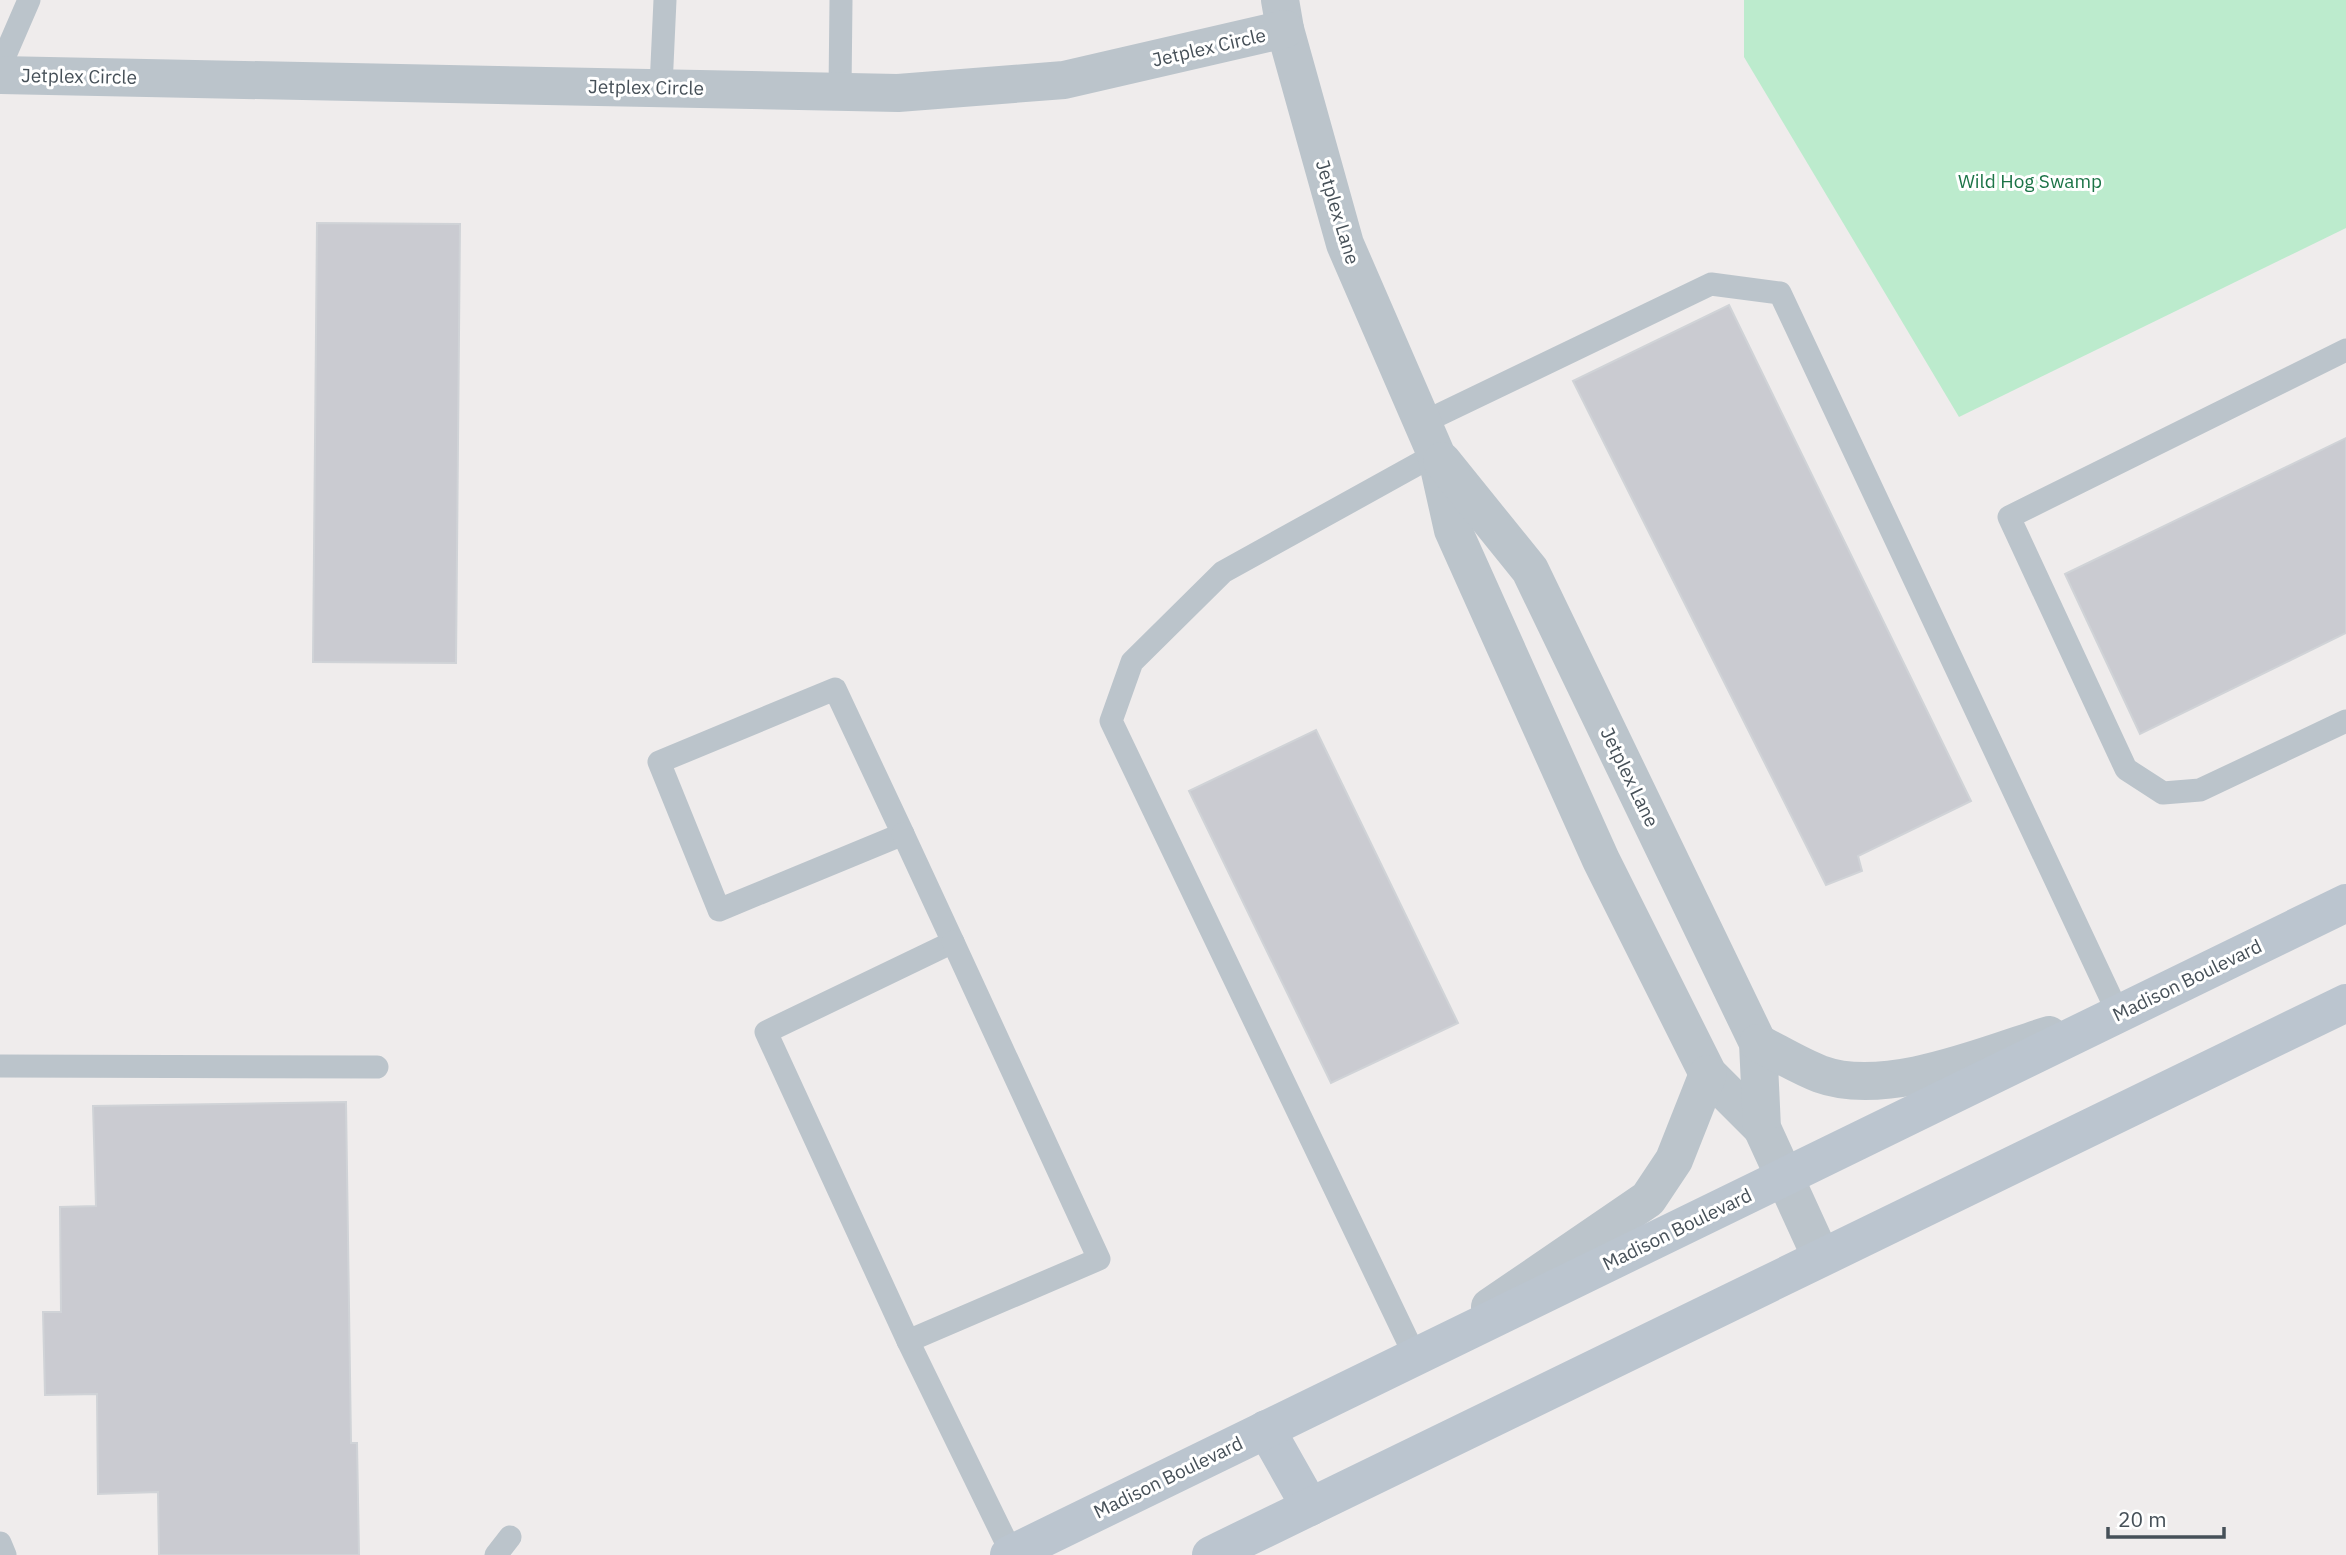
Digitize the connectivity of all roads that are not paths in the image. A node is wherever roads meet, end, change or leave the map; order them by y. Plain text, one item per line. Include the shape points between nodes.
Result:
1 (29, 0) edge
2 (665, 0) edge
3 (841, 0) edge
4 (1283, 15) edge
5 (0, 67) edge
6 (0, 75) edge
7 (661, 88) junction
8 (839, 91) junction
9 (2346, 350) edge
10 (1429, 438) junction
11 (2346, 721) edge
12 (903, 834) junction
13 (2346, 903) edge
14 (953, 942) junction
15 (2346, 1003) edge
16 (2118, 1013) junction
17 (1758, 1043) junction
18 (0, 1066) edge
19 (377, 1067) dead end
20 (1708, 1074) junction
21 (1762, 1128) junction
22 (1783, 1177) junction
23 (1821, 1257) junction
24 (908, 1341) junction
25 (1415, 1356) junction
26 (1266, 1429) junction
27 (1310, 1507) junction
28 (0, 1543) edge
29 (1010, 1554) edge
30 (5, 1555) edge
31 (1211, 1555) edge

1 - 5 lane
2 - 7 lane
3 - 8 lane
4 - 8 street, Jetplex Circle via 1064,80 898,93
4 - 10 street, Jetplex Lane via 1345,244
6 - 7 street, Jetplex Circle
7 - 8 street, Jetplex Circle
9 - 11 lane via 2009,517 2126,769 2163,793 2200,790
10 - 16 lane via 1711,284 1780,293
10 - 17 street, Jetplex Lane via 1530,570
10 - 20 street, Jetplex Lane via 1453,530 1601,860
10 - 25 lane via 1223,572 1132,662 1111,722
12 - 12 lane via 835,689 659,762 719,910
12 - 14 lane
13 - 16 main road, Madison Boulevard
14 - 24 lane via 766,1032
14 - 24 lane via 1098,1259
15 - 23 main road
16 - 17 street via 1933,1071 1871,1082 1822,1074
16 - 22 main road, Madison Boulevard
17 - 21 street, Jetplex Lane
18 - 19 lane
20 - 21 street, Jetplex Lane
20 - 25 street via 1674,1160 1648,1199
21 - 22 street, Jetplex Lane
22 - 23 street, Jetplex Lane
22 - 25 main road, Madison Boulevard
23 - 27 main road
24 - 29 lane
25 - 26 main road, Madison Boulevard
26 - 27 main road
26 - 29 main road, Madison Boulevard
27 - 31 main road
28 - 30 lane

